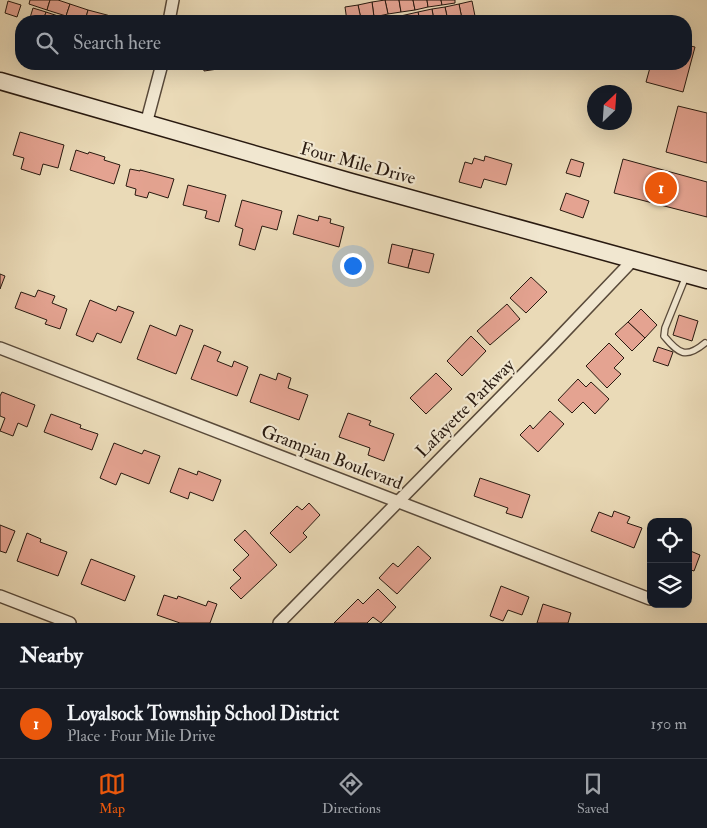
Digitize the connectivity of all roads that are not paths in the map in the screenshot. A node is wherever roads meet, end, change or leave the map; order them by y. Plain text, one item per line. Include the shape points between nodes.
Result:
1 (173, 0) edge
2 (170, 15) edge
3 (161, 70) edge
4 (0, 81) edge
5 (146, 124) junction
6 (633, 260) junction
7 (687, 274) junction
8 (707, 280) edge
9 (705, 343) dead end
10 (0, 348) edge
11 (398, 501) junction
12 (0, 596) edge
13 (647, 598) edge
14 (70, 623) edge
15 (279, 623) edge

1 - 2 street
3 - 5 street
4 - 5 street, Four Mile Drive
5 - 6 street, Four Mile Drive
6 - 7 street, Four Mile Drive
6 - 11 street, Lafayette Parkway
7 - 8 street, Four Mile Drive
7 - 9 lane via 664,336 670,344 689,354
10 - 11 street, Grampian Boulevard
11 - 13 street, Grampian Boulevard
11 - 15 street, Lafayette Parkway
12 - 14 street

